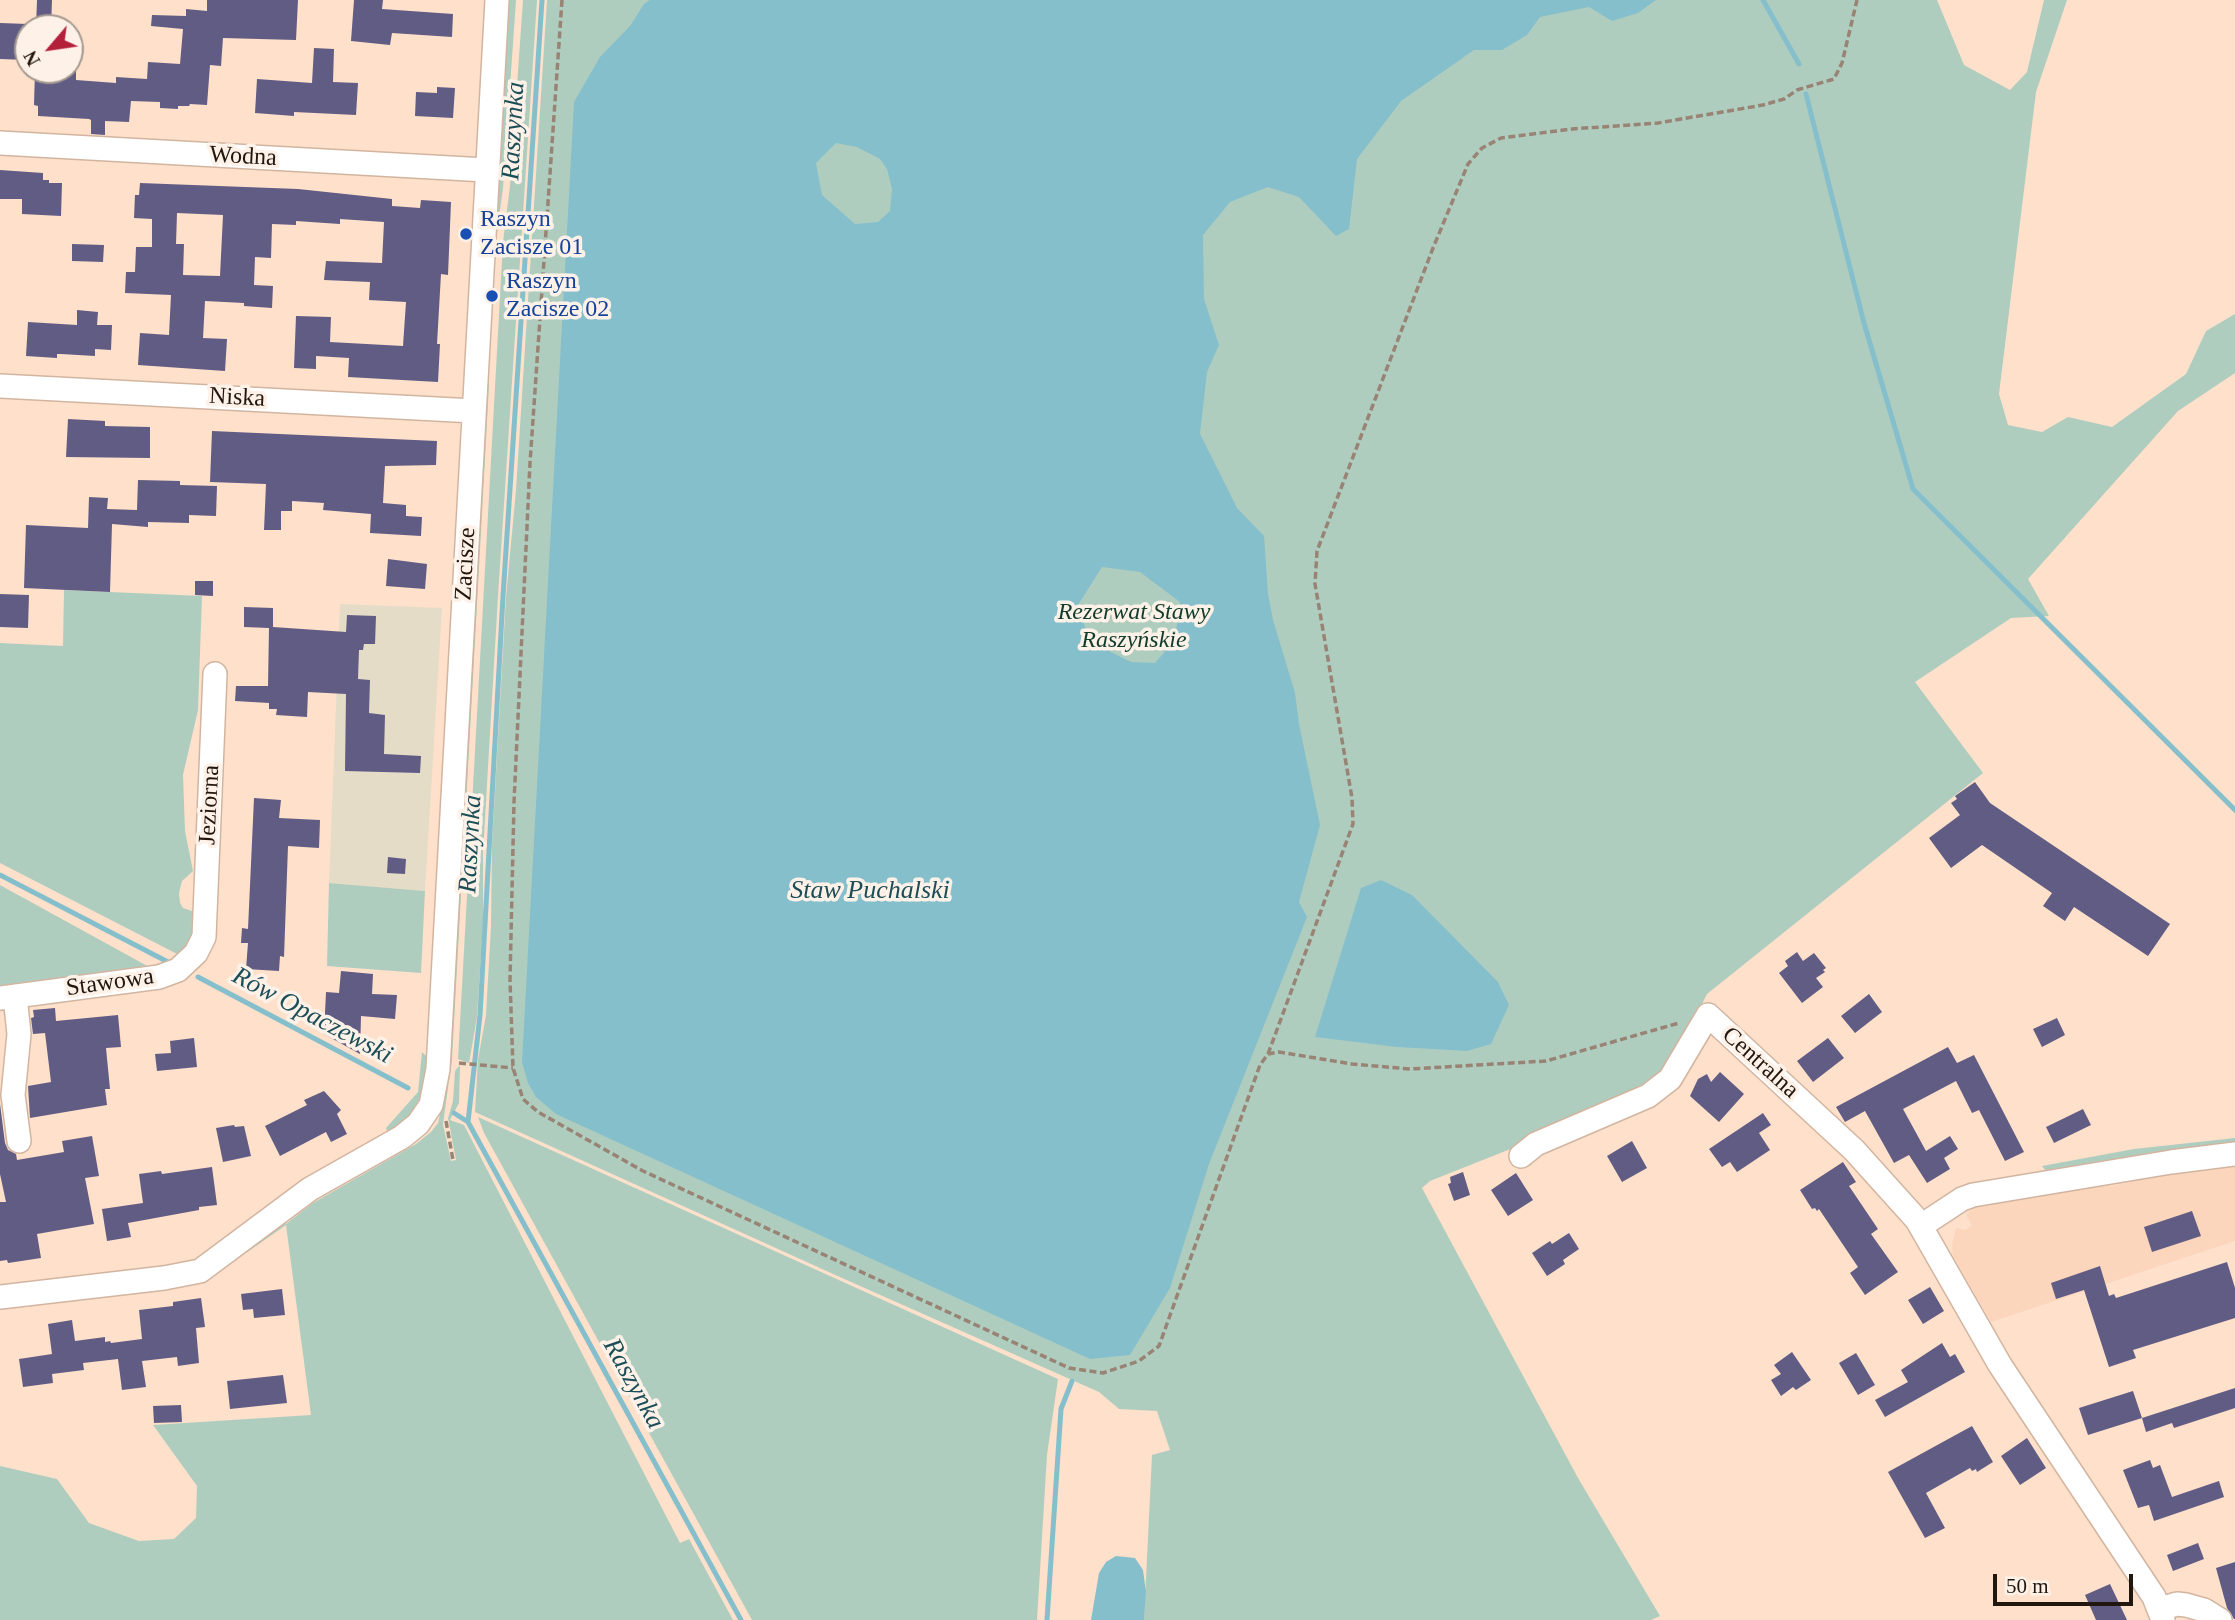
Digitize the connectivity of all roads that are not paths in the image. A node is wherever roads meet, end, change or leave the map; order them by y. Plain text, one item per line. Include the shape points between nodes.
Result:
1 (497, 0) edge
2 (0, 144) edge
3 (486, 170) junction
4 (0, 386) edge
5 (474, 411) junction
6 (215, 674) dead end
7 (204, 937) joint
8 (8, 997) edge
9 (19, 1141) dead end
10 (2235, 1154) edge
11 (1521, 1156) dead end
12 (1921, 1226) junction
13 (0, 1297) edge
14 (2162, 1615) edge
15 (2220, 1620) edge

1 - 3 street, Zacisze
2 - 3 street, Wodna
3 - 5 street, Zacisze
4 - 5 street, Niska
5 - 13 street, Zacisze via 438,1069 431,1105 418,1124 392,1143 303,1195 201,1271
6 - 7 street, Jeziorna
7 - 8 street, Stawowa via 196,953 178,970 159,977
8 - 9 street via 19,1034 13,1095
10 - 12 street via 1973,1195
11 - 12 street, Centralna via 1536,1144 1648,1096 1670,1079 1707,1015 1854,1150
12 - 14 street, Centralna via 2000,1365
14 - 15 street via 2173,1605 2186,1605

